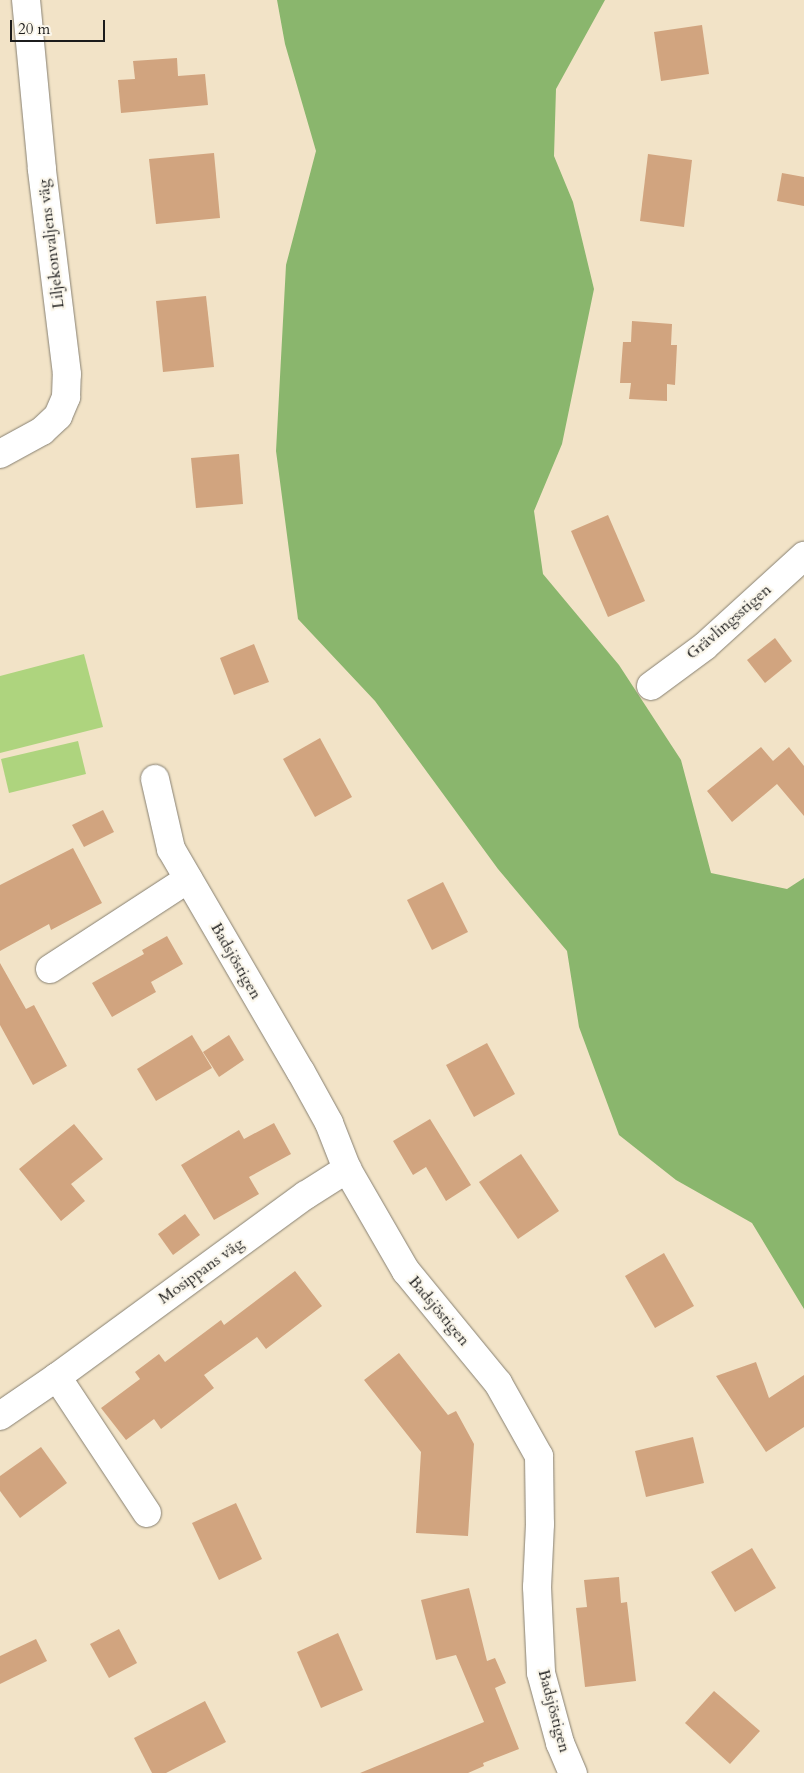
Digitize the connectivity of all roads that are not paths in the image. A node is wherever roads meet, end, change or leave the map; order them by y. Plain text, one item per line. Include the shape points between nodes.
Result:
1 (26, 0) edge
2 (0, 454) edge
3 (804, 556) edge
4 (651, 686) dead end
5 (155, 779) dead end
6 (188, 879) junction
7 (50, 969) dead end
8 (347, 1169) junction
9 (57, 1377) junction
10 (0, 1416) edge
11 (147, 1513) dead end
12 (573, 1773) edge

1 - 2 street, Liljekonvaljens väg via 67,374 66,397 58,416 42,431
3 - 4 street, Grävlingsstigen via 705,646
5 - 6 street, Badsjöstigen via 171,849
6 - 7 street
6 - 8 street, Badsjöstigen via 329,1123
8 - 9 street, Mosippans väg via 306,1195
8 - 12 street, Badsjöstigen via 406,1270 498,1383 539,1456 537,1587 541,1673 560,1743
9 - 10 street, Mosippans väg
9 - 11 street

